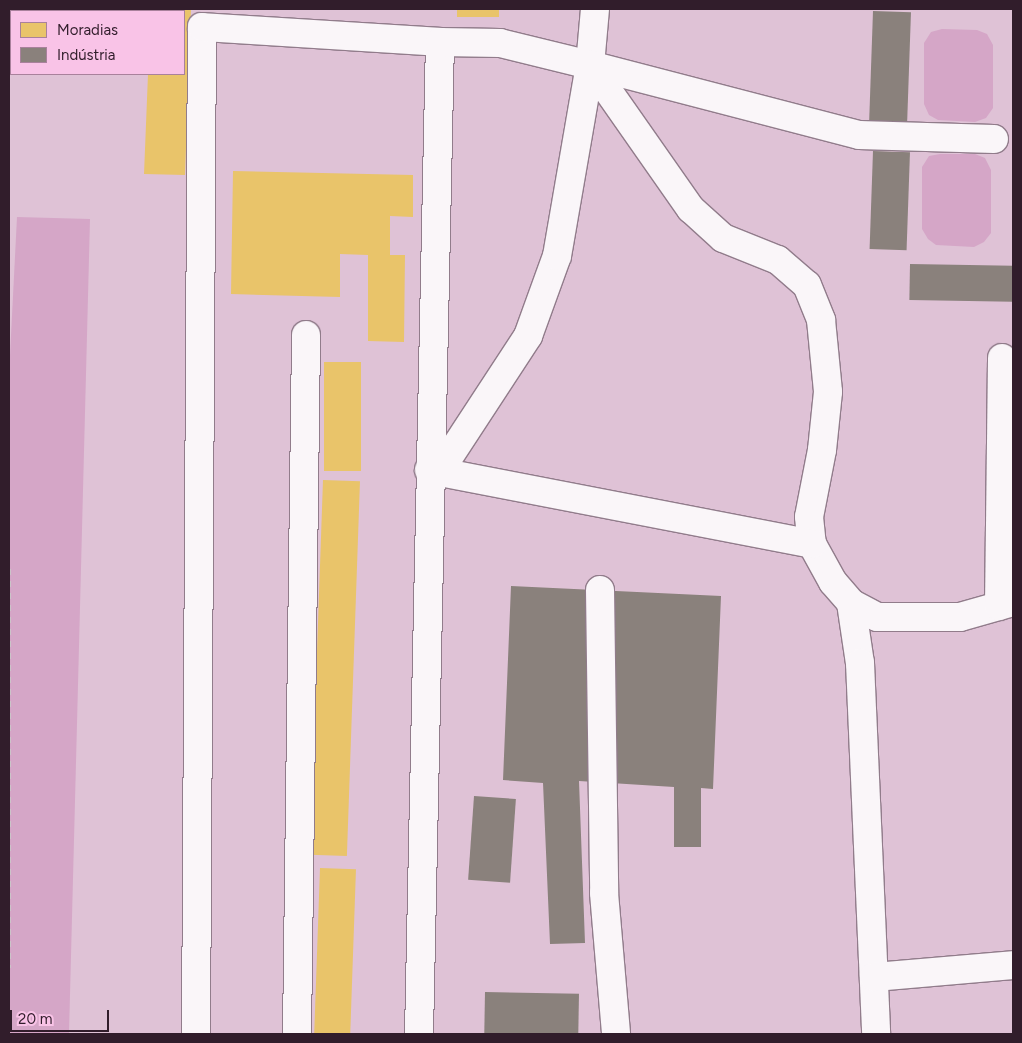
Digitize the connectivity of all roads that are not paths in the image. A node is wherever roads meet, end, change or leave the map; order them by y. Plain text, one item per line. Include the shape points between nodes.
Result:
1 (595, 9) edge
2 (440, 42) junction
3 (590, 65) junction
4 (994, 139) dead end
5 (306, 335) dead end
6 (1002, 358) dead end
7 (434, 471) junction
8 (812, 544) junction
9 (600, 590) dead end
10 (851, 603) junction
11 (1006, 604) edge
12 (1013, 965) edge
13 (874, 976) junction
14 (196, 1034) edge
15 (297, 1034) edge
16 (419, 1034) edge
17 (616, 1034) edge
18 (876, 1034) edge

1 - 3 lane
2 - 3 lane via 500,43
2 - 7 lane
2 - 14 lane via 202,27
3 - 4 lane via 859,135
3 - 7 lane via 557,256 528,336
3 - 8 lane via 691,209 723,238 778,260 807,285 821,320 828,392 822,450 809,517
5 - 15 lane
6 - 11 lane
7 - 8 lane
7 - 16 lane
8 - 10 lane via 832,582
9 - 17 lane via 604,893
10 - 11 lane via 877,617 960,617
10 - 13 lane via 860,663
12 - 13 lane
13 - 18 lane

